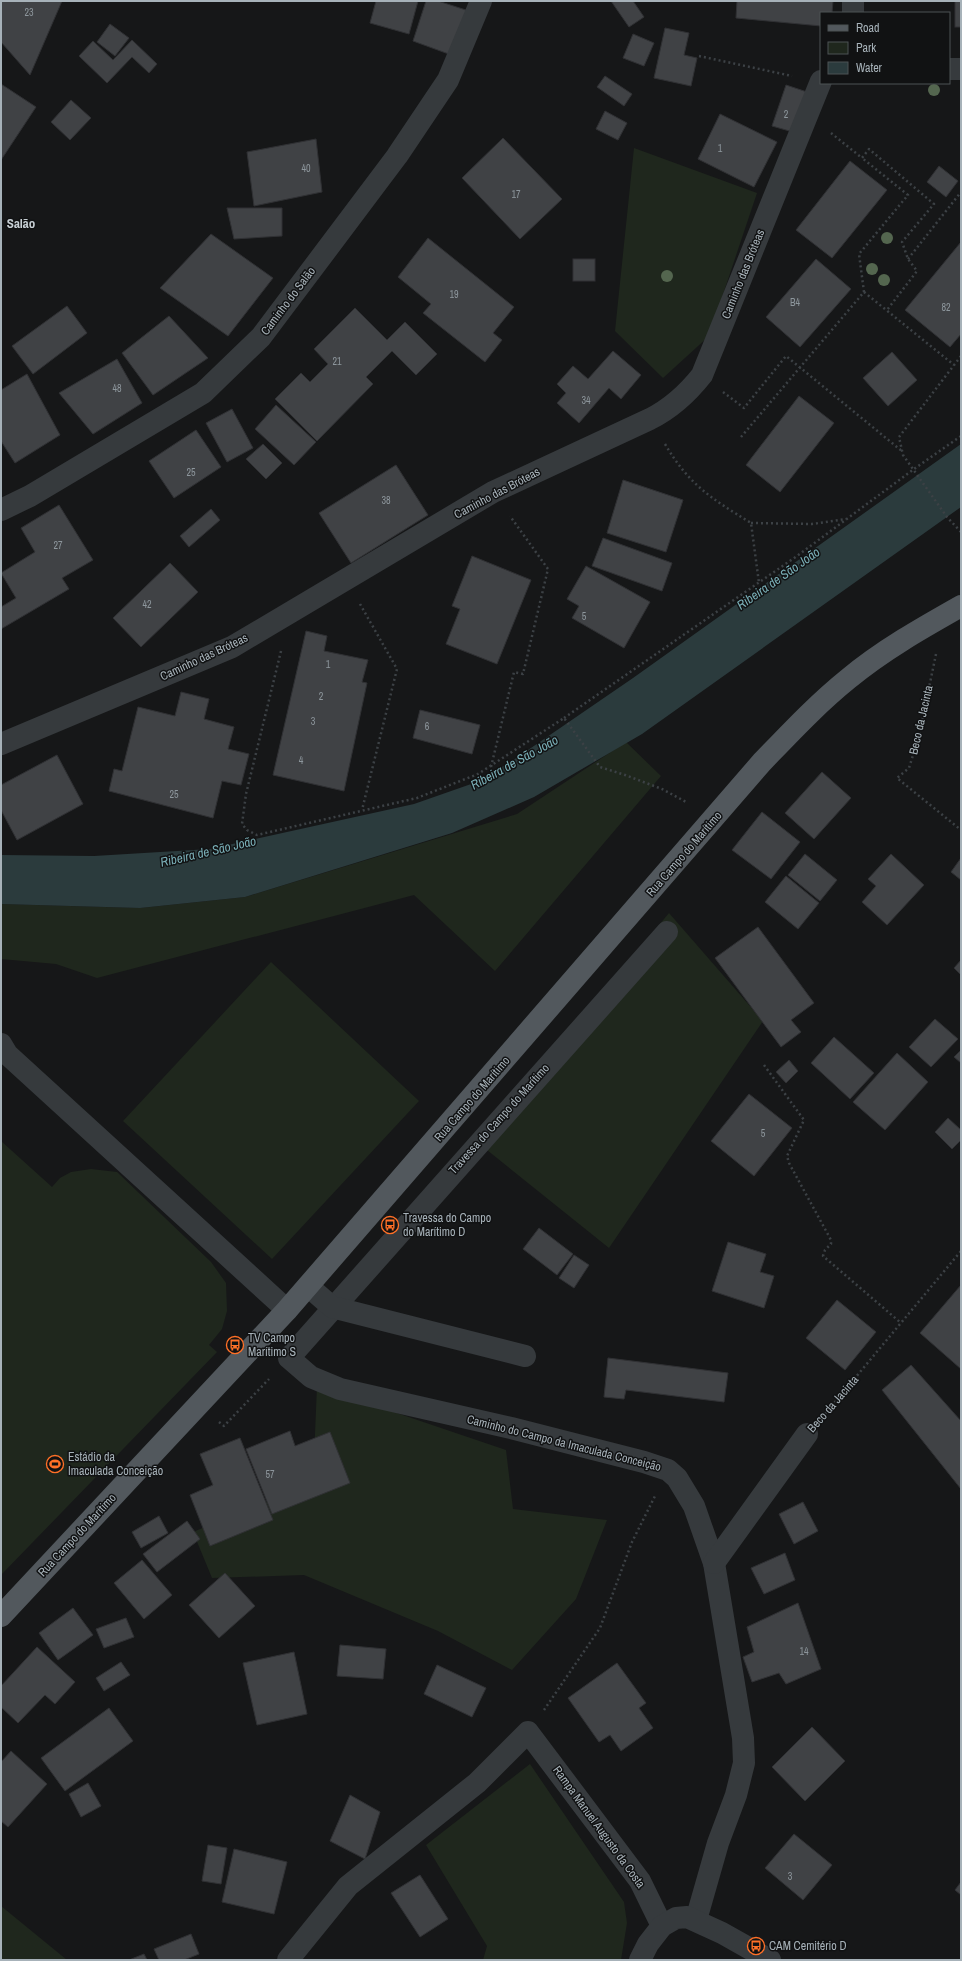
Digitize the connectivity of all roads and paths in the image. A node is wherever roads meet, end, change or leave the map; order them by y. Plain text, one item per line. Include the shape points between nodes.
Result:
1 (481, 1) edge
2 (853, 1) edge
3 (853, 12) edge
4 (699, 56) dead end
5 (950, 69) edge
6 (961, 69) edge
7 (820, 81) edge
8 (807, 114) junction
9 (862, 158) junction
10 (961, 192) edge
11 (908, 259) junction
12 (864, 292) junction
13 (887, 310) junction
14 (961, 356) edge
15 (954, 365) junction
16 (799, 367) junction
17 (702, 375) junction
18 (650, 419) junction
19 (961, 436) edge
20 (741, 437) dead end
21 (903, 452) junction
22 (914, 469) junction
23 (493, 492) junction
24 (1, 510) edge
25 (848, 519) junction
26 (751, 523) junction
27 (961, 532) edge
28 (346, 580) junction
29 (759, 583) junction
30 (961, 606) edge
31 (289, 613) junction
32 (926, 626) junction
33 (564, 718) junction
34 (1, 744) edge
35 (491, 767) junction
36 (684, 808) dead end
37 (362, 810) junction
38 (961, 830) edge
39 (667, 932) dead end
40 (1, 1044) edge
41 (764, 1065) dead end
42 (961, 1251) edge
43 (308, 1286) junction
44 (332, 1307) junction
45 (287, 1310) junction
46 (901, 1323) junction
47 (525, 1356) dead end
48 (289, 1358) joint
49 (267, 1381) dead end
50 (217, 1421) dead end
51 (807, 1434) joint
52 (668, 1470) junction
53 (714, 1563) junction
54 (1, 1616) edge
55 (528, 1732) junction
56 (696, 1920) junction
57 (662, 1926) junction
58 (288, 1960) edge
59 (640, 1960) edge
60 (770, 1960) edge

1 - 24 street, Caminho do Salão via 448,80 397,156 261,337 202,393 30,496
2 - 3 street
4 - 7 path
5 - 6 street
7 - 8 street, Caminho das Bróteas
8 - 9 path
8 - 17 street, Caminho das Bróteas
9 - 11 path via 869,149 934,204 902,242
9 - 12 path via 908,195 859,254
10 - 11 path
11 - 13 path via 917,271
12 - 13 path
12 - 16 path
13 - 15 path
14 - 15 path
15 - 21 path via 899,438
16 - 17 path via 786,356 744,408
16 - 20 path
16 - 21 path
17 - 18 street, Caminho das Bróteas via 685,395 666,411
18 - 23 street, Caminho das Bróteas
18 - 26 path via 673,458 691,481 711,499
19 - 22 path
21 - 22 path
22 - 25 path
22 - 27 path via 947,517
23 - 28 street, Caminho das Bróteas
23 - 35 path via 548,569 523,674 514,672
25 - 26 path via 812,524
25 - 29 path
26 - 29 path
28 - 31 street, Caminho das Bróteas
28 - 37 path via 397,669
29 - 33 path
30 - 32 main road, Rua Campo do Marítimo
31 - 34 street, Caminho das Bróteas via 232,647
31 - 37 path via 246,794 242,824 257,835
32 - 38 path, Beco da Jacinta via 936,644 936,655 909,768 898,778
32 - 43 main road, Rua Campo do Marítimo via 897,642 848,678 800,722
33 - 35 path
33 - 36 path via 600,767 662,789 689,802
35 - 37 path via 417,798
39 - 44 street, Travessa do Campo do Marítimo
40 - 45 street via 7,1054
41 - 46 path via 804,1120 787,1156 831,1240 823,1256
42 - 46 path, Beco da Jacinta
43 - 44 street
43 - 45 main road, Rua Campo do Marítimo
44 - 47 street
44 - 48 street, Travessa do Campo do Marítimo
45 - 54 main road, Rua Campo do Marítimo
46 - 51 path, Beco da Jacinta
48 - 52 street, Caminho do Campo da Imaculada Conceição via 311,1377 340,1389 518,1430
49 - 50 path via 224,1426
51 - 53 street, Beco da Jacinta
52 - 53 street, Caminho do Campo da Imaculada Conceição via 677,1478 694,1506
52 - 55 path via 632,1542 600,1628
53 - 56 street, Caminho do Campo da Imaculada Conceição via 743,1738 744,1763
55 - 57 street, Rampa Manuel Augusto da Costa via 640,1881
55 - 58 street via 477,1783 348,1886
56 - 57 street via 687,1917 676,1918
56 - 60 street
57 - 59 street

